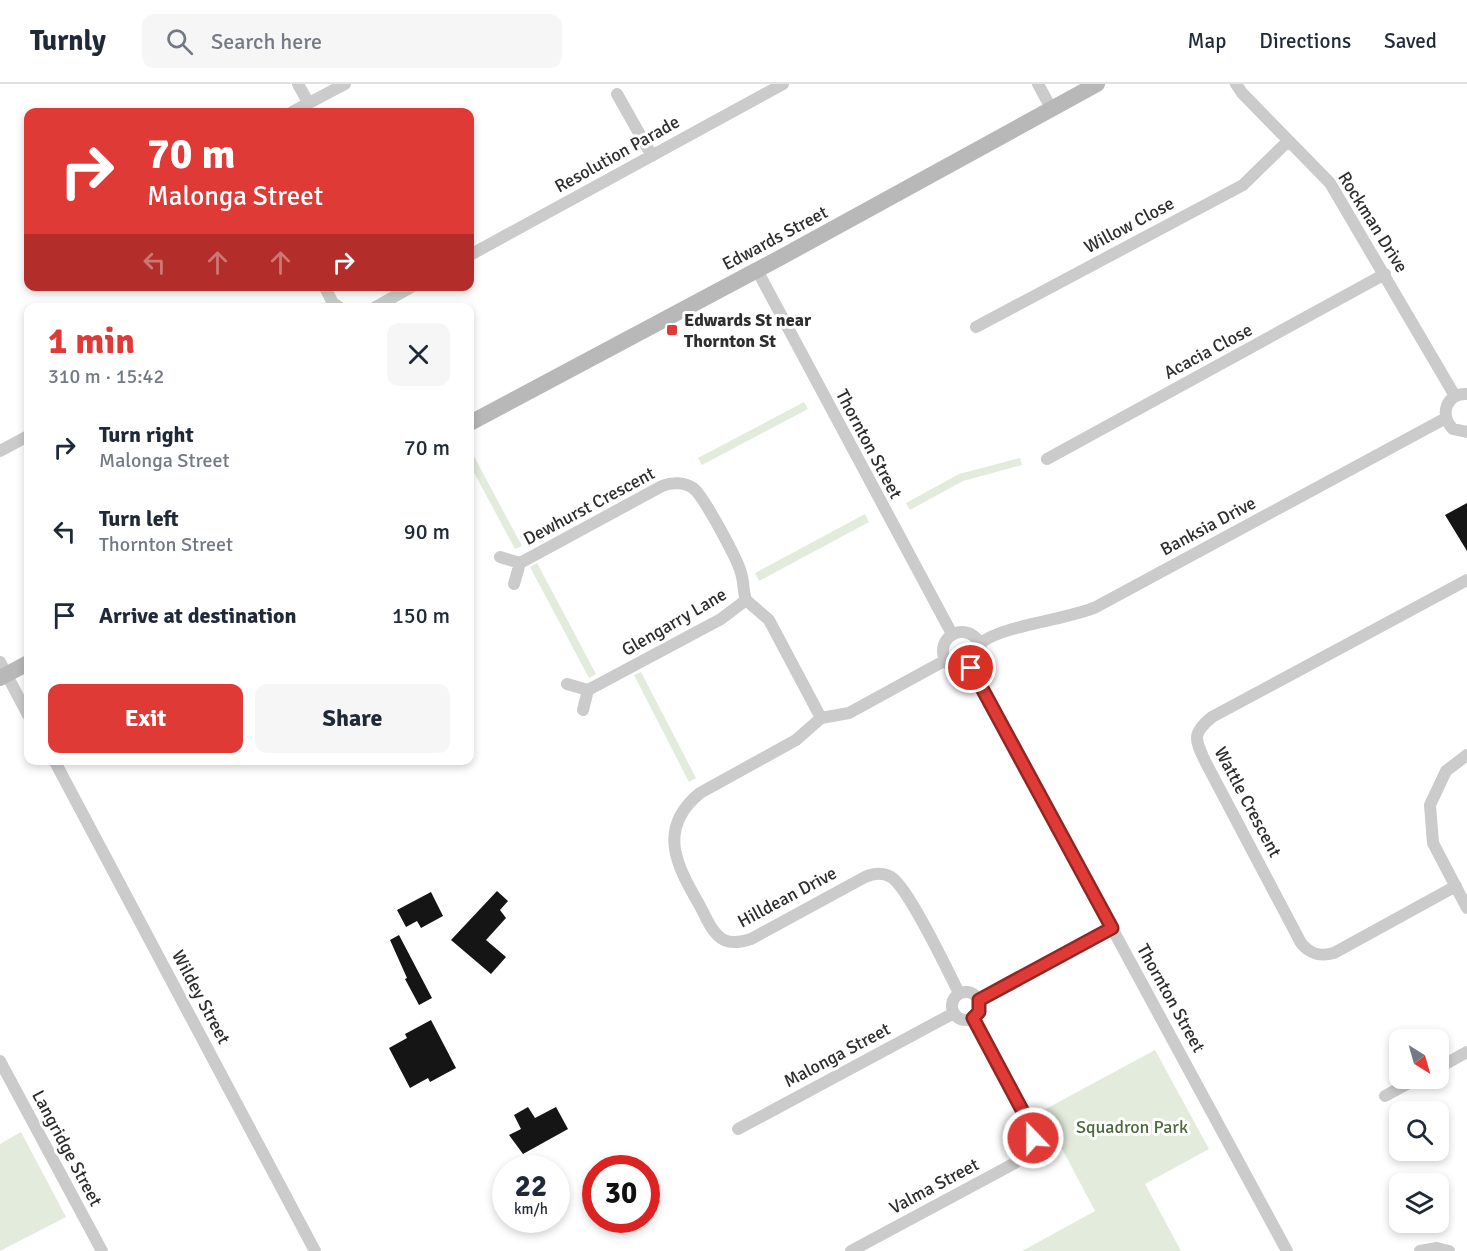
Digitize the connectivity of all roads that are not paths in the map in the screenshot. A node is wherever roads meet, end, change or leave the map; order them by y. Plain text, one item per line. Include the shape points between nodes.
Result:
1 (298, 84) edge
2 (345, 84) edge
3 (1038, 84) edge
4 (1097, 84) edge
5 (1236, 84) edge
6 (775, 86) edge
7 (617, 94) dead end
8 (309, 104) junction
9 (300, 108) edge
10 (1052, 110) junction
11 (1288, 141) junction
12 (652, 156) junction
13 (474, 253) edge
14 (757, 270) junction
15 (1385, 274) junction
16 (404, 291) edge
17 (384, 303) edge
18 (976, 327) dead end
19 (1461, 395) edge
20 (1446, 418) junction
21 (474, 421) edge
22 (1467, 432) edge
23 (24, 438) edge
24 (0, 451) edge
25 (1047, 459) dead end
26 (500, 557) dead end
27 (520, 563) junction
28 (1467, 580) edge
29 (514, 584) dead end
30 (746, 600) junction
31 (952, 634) junction
32 (980, 644) junction
33 (944, 661) junction
34 (24, 664) edge
35 (971, 668) junction
36 (2, 671) edge
37 (567, 684) dead end
38 (588, 690) junction
39 (24, 708) edge
40 (583, 710) dead end
41 (821, 718) junction
42 (1467, 755) edge
43 (57, 765) edge
44 (1456, 886) junction
45 (1467, 908) edge
46 (1112, 928) junction
47 (959, 993) junction
48 (979, 1000) junction
49 (954, 1013) junction
50 (973, 1018) junction
51 (1467, 1052) edge
52 (0, 1061) edge
53 (1449, 1062) edge
54 (1398, 1089) edge
55 (1385, 1096) dead end
56 (738, 1129) dead end
57 (102, 1251) edge
58 (315, 1251) edge
59 (851, 1251) edge
60 (1287, 1251) edge
61 (1420, 1251) edge
62 (1449, 1251) edge

1 - 8 street
2 - 8 street
3 - 10 street
4 - 10 main road, Edwards Street
5 - 11 street, Rockman Drive
6 - 12 street, Resolution Parade
7 - 12 street
8 - 9 street
10 - 14 main road, Edwards Street
11 - 15 street, Rockman Drive via 1330,183
11 - 18 street, Willow Close via 1244,185
12 - 13 street, Resolution Parade
14 - 21 main road, Edwards Street
14 - 31 street, Thornton Street
15 - 19 street, Rockman Drive
15 - 25 street, Acacia Close
16 - 17 street
19 - 20 street via 1446,406
20 - 22 street via 1453,429
20 - 32 street, Banksia Drive via 1096,607 998,633
23 - 24 street
26 - 27 street, Dewhurst Crescent
27 - 29 street, Dewhurst Crescent
27 - 30 street, Dewhurst Crescent via 668,483 683,484 703,499 739,567
28 - 44 street, Wattle Crescent via 1212,717 1196,736 1206,763 1307,950 1324,956 1334,953
30 - 38 street, Glengarry Lane via 722,619
30 - 41 street, Glengarry Lane via 770,620
31 - 32 street via 968,633
31 - 33 street via 942,649
32 - 35 street via 981,655
33 - 35 street via 953,669
33 - 41 street via 849,713
34 - 36 main road
35 - 46 street, Thornton Street
36 - 39 street
37 - 38 street
38 - 40 street
41 - 47 street, Hilldean Drive via 796,740 700,793 688,804 678,822 674,843 684,879 718,936 733,943 751,939 874,873 890,877 905,891
42 - 44 street via 1446,771 1430,805 1432,843
43 - 58 street, Wildey Street
44 - 45 street
46 - 48 street
46 - 60 street, Thornton Street
47 - 48 street via 973,993
47 - 49 street via 952,1002
48 - 50 street via 979,1012
49 - 50 street via 960,1019
49 - 56 street, Malonga Street
50 - 59 street, Valma Street via 1033,1131 1029,1151 1015,1163
51 - 53 street
52 - 57 street, Langridge Street
54 - 55 street
61 - 62 street

